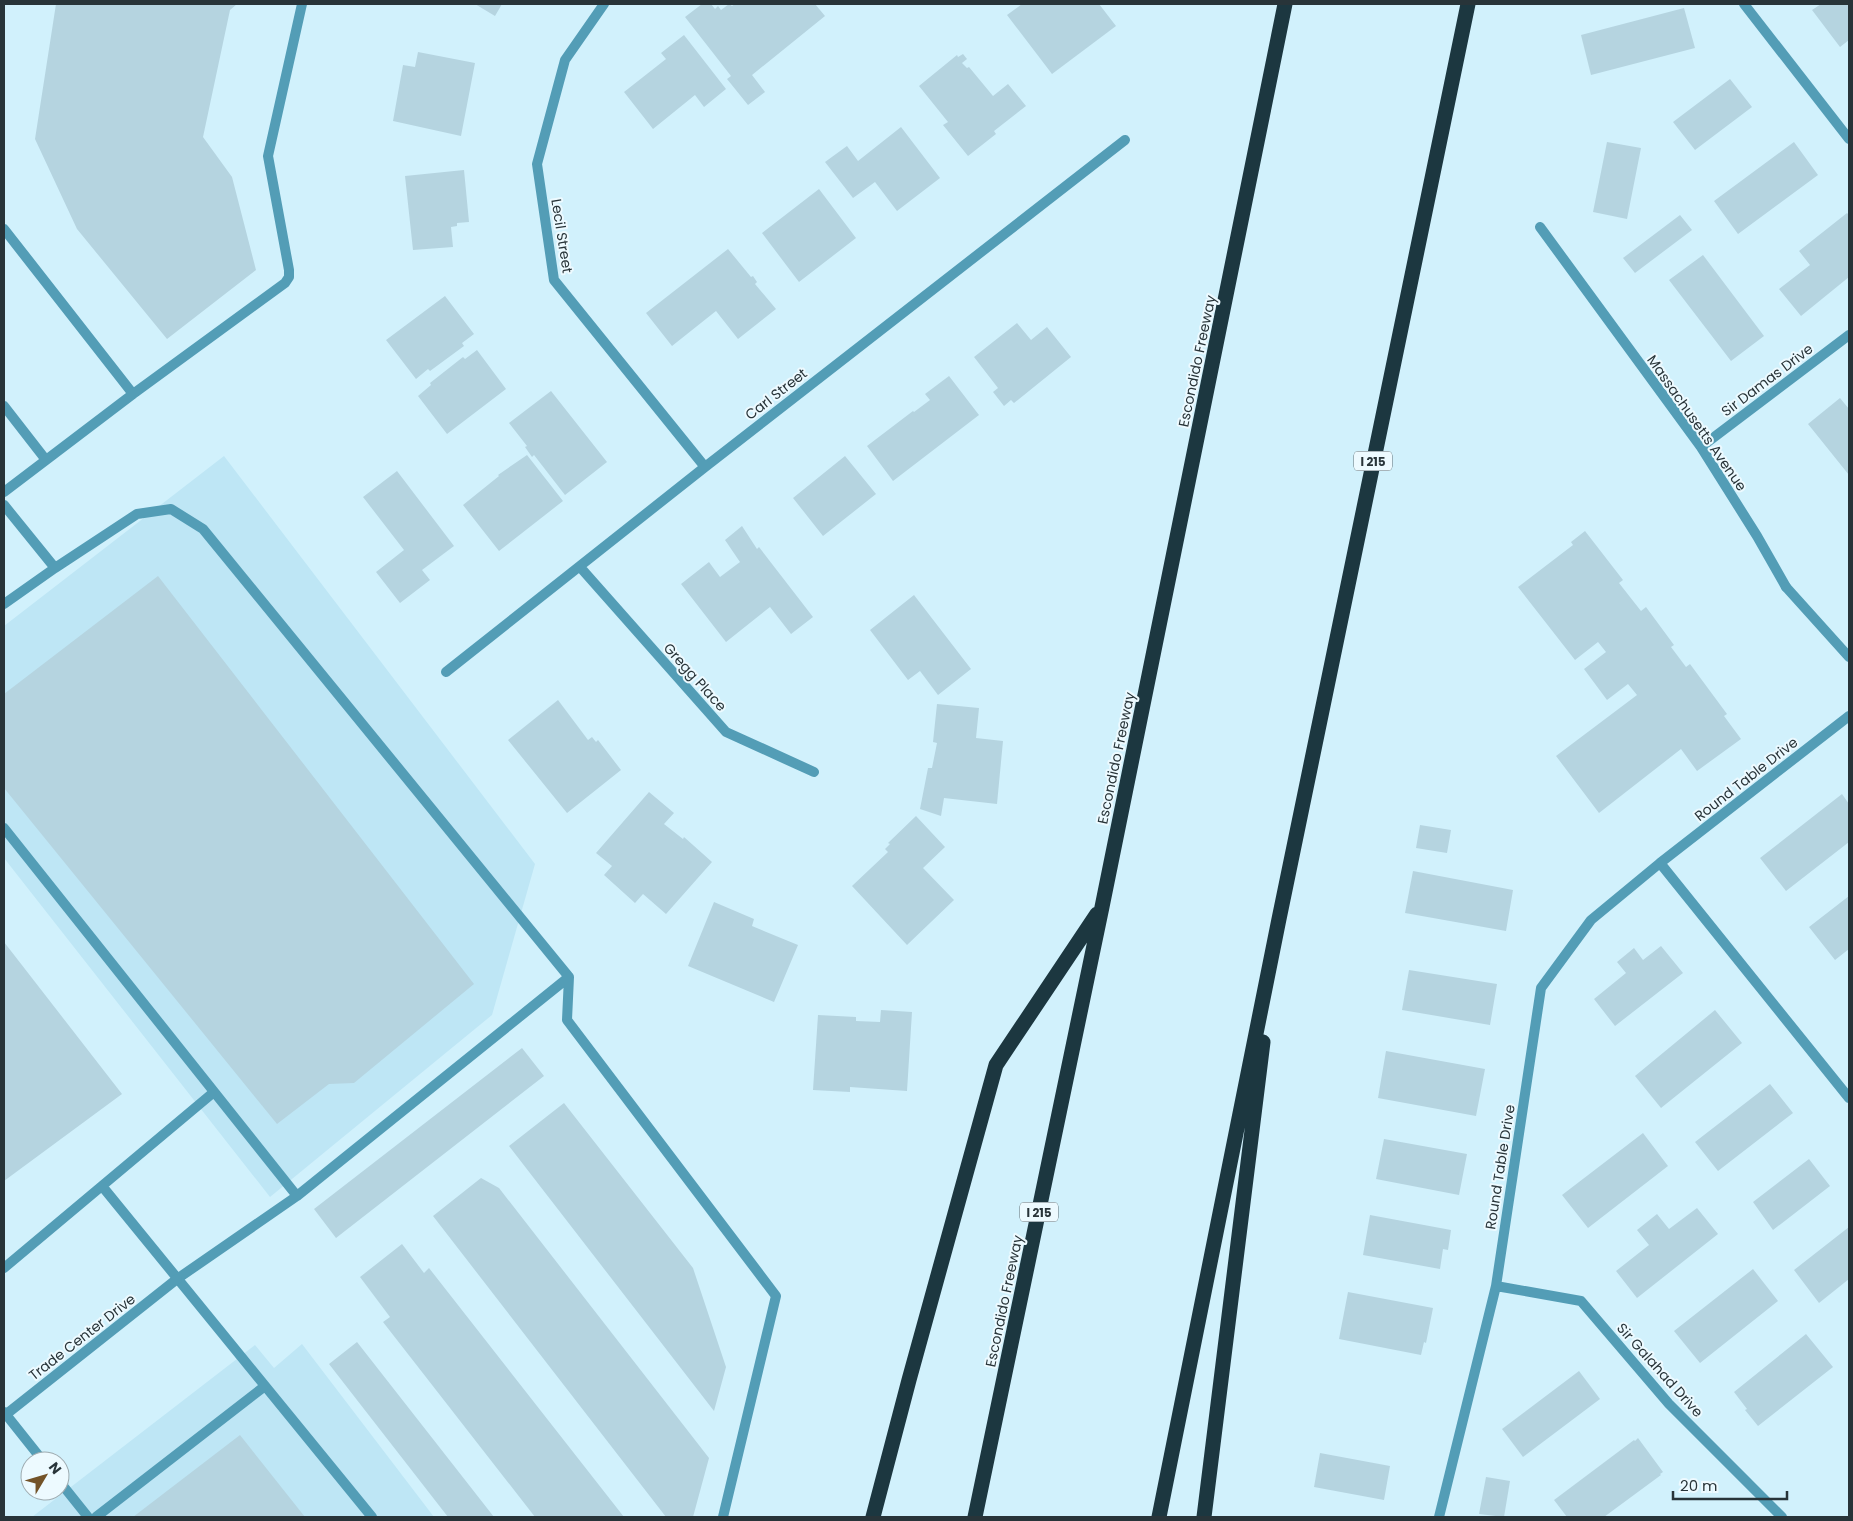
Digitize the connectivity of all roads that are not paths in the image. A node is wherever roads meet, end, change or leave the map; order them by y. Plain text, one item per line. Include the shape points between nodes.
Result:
1 (302, 4) edge
2 (604, 4) edge
3 (1285, 4) edge
4 (1468, 4) edge
5 (1744, 4) edge
6 (1849, 139) edge
7 (1125, 140) dead end
8 (1540, 227) dead end
9 (4, 229) edge
10 (1849, 335) edge
11 (133, 394) junction
12 (4, 406) edge
13 (1702, 447) junction
14 (46, 460) junction
15 (705, 467) junction
16 (4, 492) edge
17 (4, 505) edge
18 (580, 567) junction
19 (55, 568) junction
20 (4, 604) edge
21 (1849, 657) edge
22 (446, 672) dead end
23 (1849, 716) edge
24 (814, 772) dead end
25 (4, 828) edge
26 (1660, 863) junction
27 (1102, 907) junction
28 (1279, 919) junction
29 (569, 977) junction
30 (214, 1092) junction
31 (1849, 1098) edge
32 (102, 1186) junction
33 (297, 1196) junction
34 (4, 1268) edge
35 (177, 1278) junction
36 (1496, 1286) junction
37 (265, 1386) junction
38 (4, 1414) edge
39 (35, 1451) edge
40 (70, 1494) edge
41 (88, 1517) edge
42 (96, 1517) edge
43 (372, 1517) edge
44 (723, 1517) edge
45 (873, 1517) edge
46 (975, 1517) edge
47 (1159, 1517) edge
48 (1204, 1517) edge
49 (1439, 1517) edge
50 (1782, 1517) edge

1 - 11 street via 268,156 289,277
2 - 15 street, Lecil Street via 565,60 537,164 554,280
3 - 27 highway, Escondido Freeway / I 215
4 - 28 highway, I 215
5 - 6 street
7 - 15 street, Carl Street
8 - 13 street, Massachusetts Avenue
9 - 11 street
10 - 13 street, Sir Damas Drive
11 - 14 street
12 - 14 street
13 - 21 street, Massachusetts Avenue via 1786,586
14 - 16 street
15 - 18 street, Carl Street
17 - 19 street
18 - 22 street, Carl Street
18 - 24 street, Gregg Place via 726,732
19 - 20 street
19 - 29 street via 137,514 171,508 203,529
23 - 26 street, Round Table Drive
25 - 30 street
26 - 31 street
26 - 36 street, Round Table Drive via 1591,920 1541,988
27 - 45 highway via 996,1065
27 - 46 highway, Escondido Freeway / I 215
28 - 47 highway, I 215
28 - 48 highway
29 - 33 street, Trade Center Drive
29 - 44 street via 567,1020 776,1296
30 - 32 street
30 - 33 street
32 - 34 street
32 - 35 street
33 - 35 street, Trade Center Drive
35 - 37 street
35 - 38 street, Trade Center Drive
36 - 49 street, Round Table Drive
36 - 50 street, Sir Galahad Drive via 1581,1301 1669,1404
37 - 42 street
37 - 43 street
38 - 39 street
40 - 41 street

